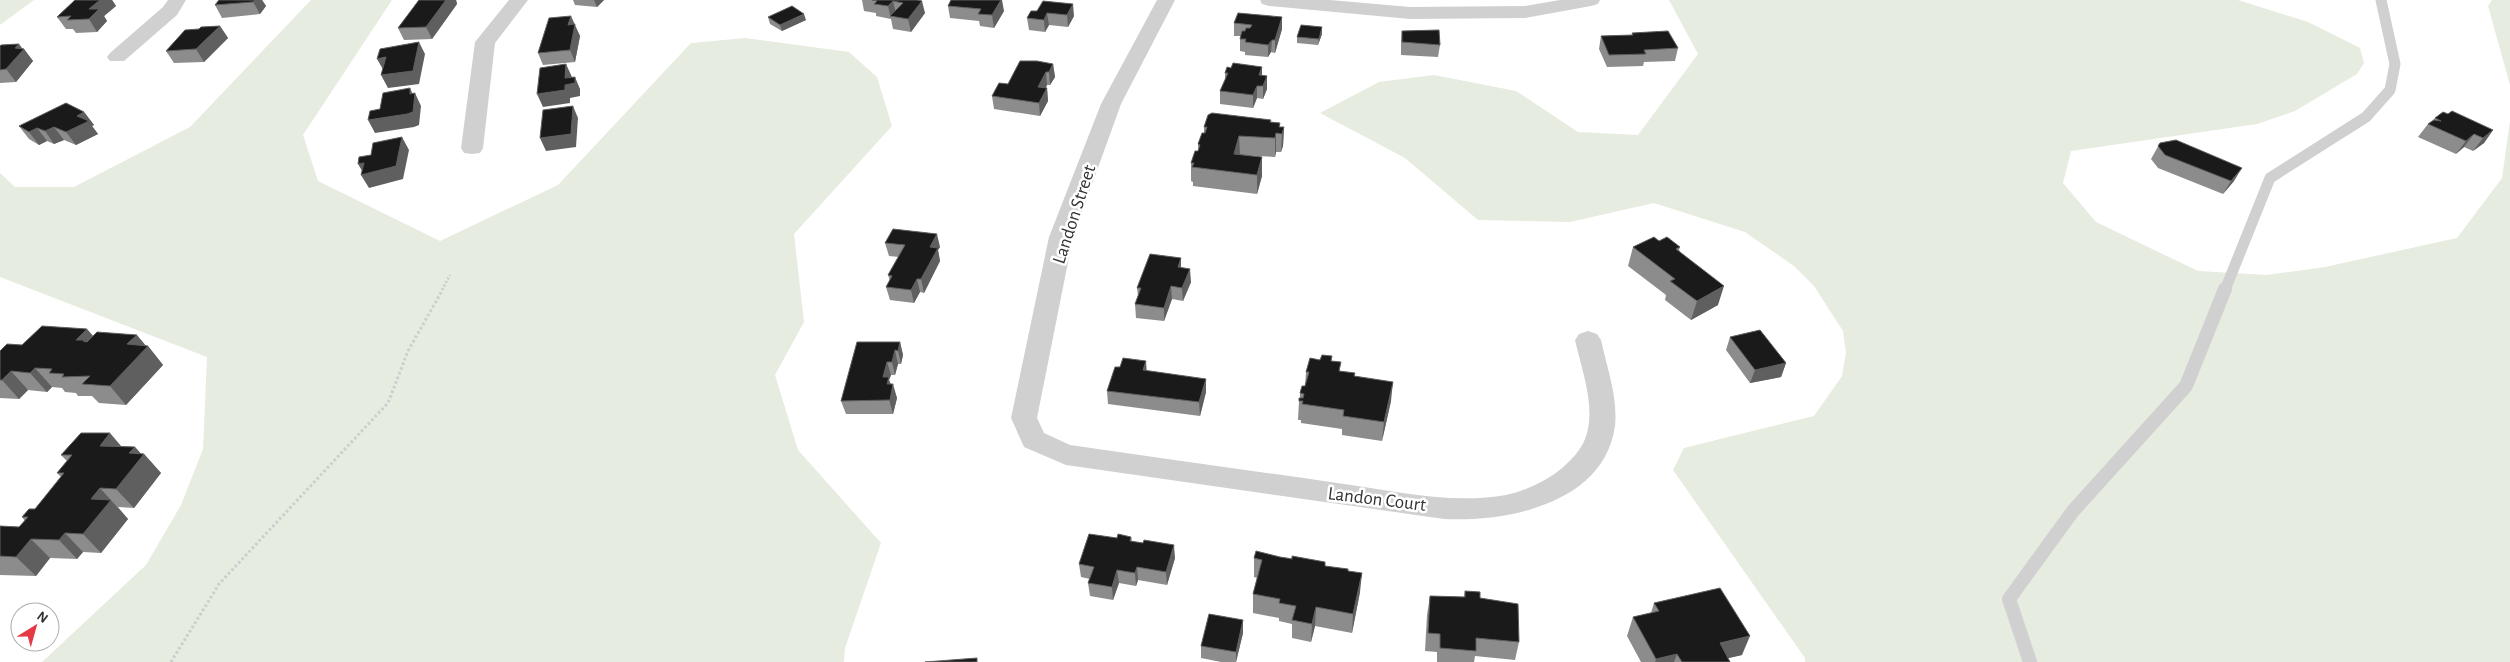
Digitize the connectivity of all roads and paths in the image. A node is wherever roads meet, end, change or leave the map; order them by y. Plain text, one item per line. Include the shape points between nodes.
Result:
1 (176, 0) edge
2 (519, 0) edge
3 (1166, 0) edge
4 (1269, 0) edge
5 (1591, 0) edge
6 (2381, 0) edge
7 (117, 57) dead end
8 (472, 148) dead end
9 (450, 275) dead end
10 (1588, 340) dead end
11 (1034, 440) joint
12 (171, 662) edge
13 (2030, 662) edge

1 - 7 street via 170,11
2 - 8 street via 485,42
3 - 11 street, Landon Street via 1111,104 1061,237 1024,418
4 - 5 street via 1410,13 1526,12
6 - 13 lane via 2395,64 2390,90 2366,116 2270,178 2186,386 2073,512 2009,599
9 - 12 path via 408,351 388,403 218,584
10 - 11 street, Landon Court via 1602,405 1598,438 1591,453 1580,468 1560,484 1528,500 1505,506 1457,508 1385,500 1066,455

